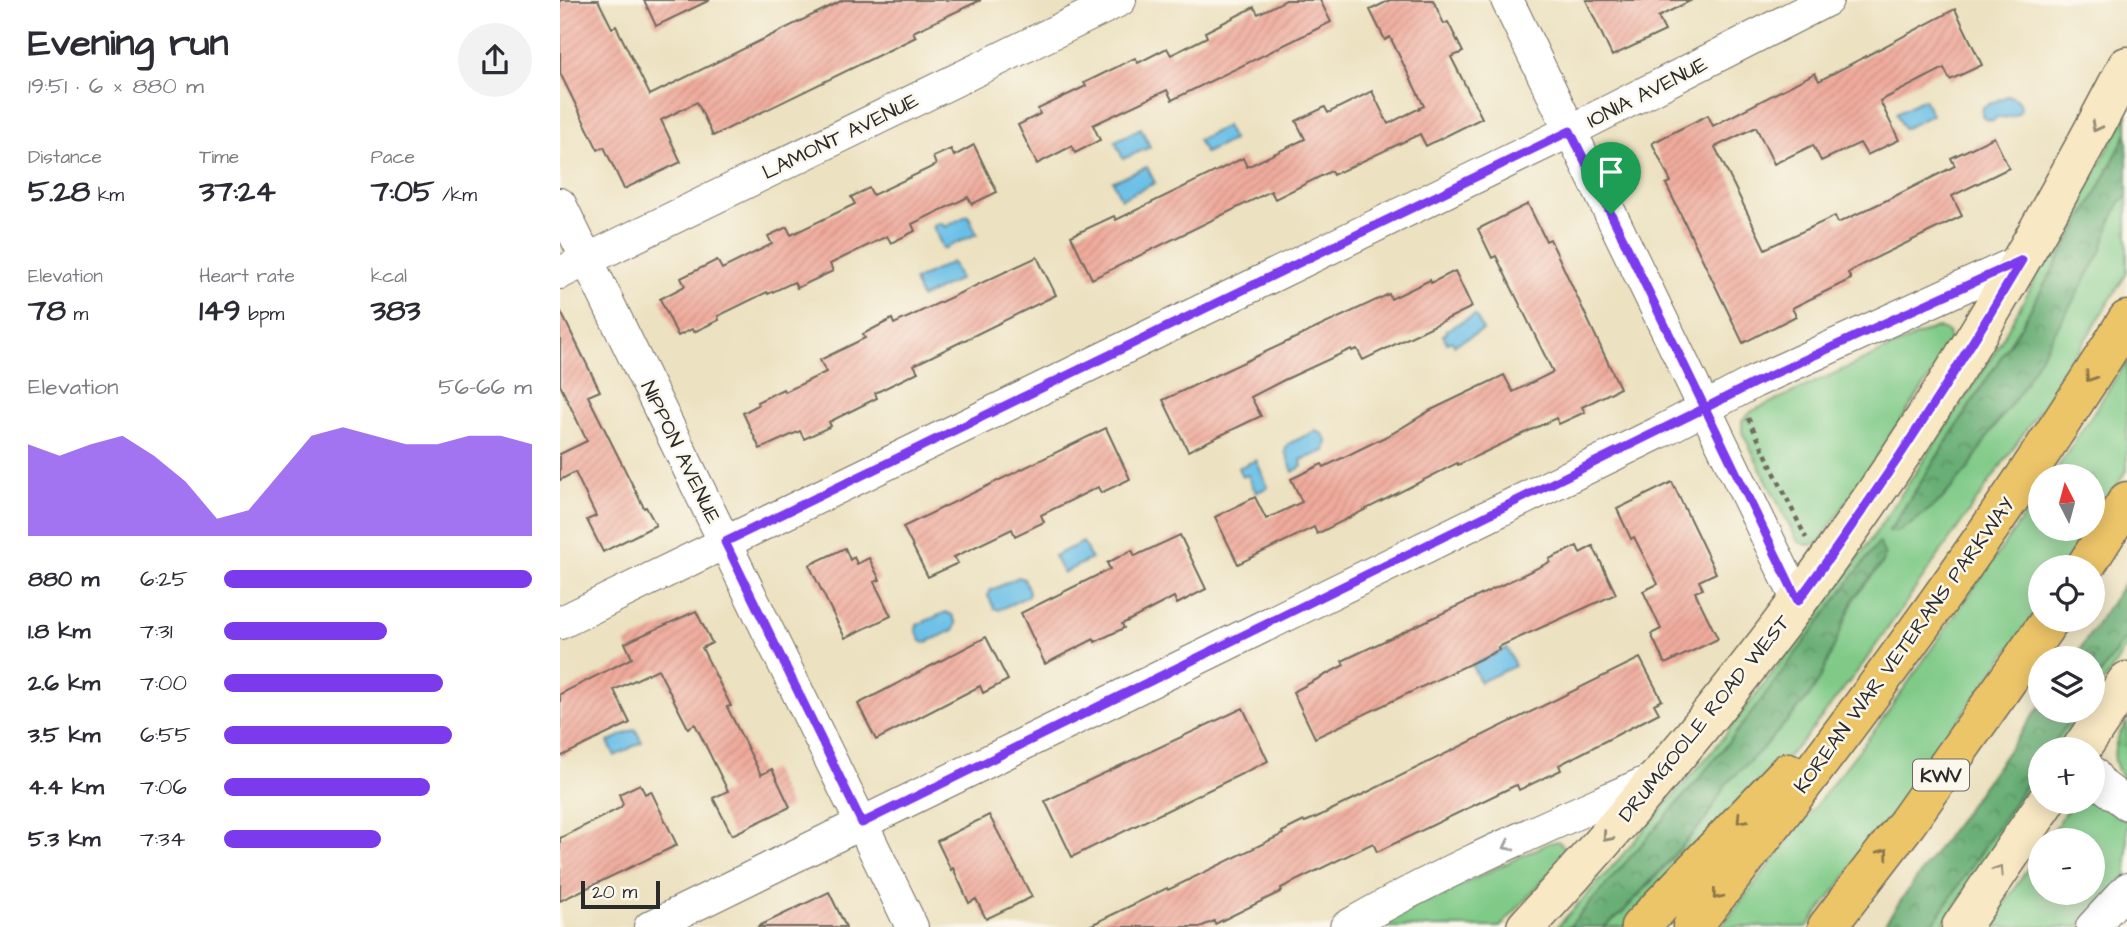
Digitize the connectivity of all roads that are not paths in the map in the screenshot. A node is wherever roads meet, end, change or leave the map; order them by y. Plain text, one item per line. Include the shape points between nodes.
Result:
1 (1121, 0) edge
2 (1507, 0) edge
3 (1827, 0) edge
4 (2127, 66) edge
5 (1570, 131) junction
6 (560, 204) edge
7 (2022, 260) junction
8 (573, 266) edge
9 (2127, 320) edge
10 (1705, 408) junction
11 (2127, 501) edge
12 (725, 542) junction
13 (2093, 555) edge
14 (1798, 601) junction
15 (560, 623) edge
16 (2042, 632) edge
17 (1893, 666) junction
18 (2127, 681) edge
19 (2089, 737) edge
20 (1659, 777) junction
21 (2105, 787) edge
22 (2127, 804) edge
23 (2038, 814) edge
24 (862, 823) junction
25 (2127, 890) edge
26 (1836, 918) edge
27 (650, 927) edge
28 (912, 927) edge
29 (1346, 927) edge
30 (1525, 927) edge
31 (1640, 927) edge
32 (1692, 927) edge
33 (1961, 927) edge
34 (2092, 927) edge

1 - 8 street, LAMONT AVENUE
2 - 5 street
3 - 5 street, IONIA AVENUE
4 -> 7 main road, DRUMGOOLE ROAD WEST
5 - 10 street
5 - 12 street, IONIA AVENUE
6 - 8 street, NIPPON AVENUE
7 - 10 street
7 - 14 main road, DRUMGOOLE ROAD WEST via 1911,440
8 - 12 street, NIPPON AVENUE
9 -> 17 highway, KOREAN WAR VETERANS PARKWAY
10 - 14 street
10 - 24 street
11 - 13 highway
12 - 15 street, IONIA AVENUE
12 - 24 street, NIPPON AVENUE
14 - 20 main road, DRUMGOOLE ROAD WEST
26 -> 16 highway, KWV
17 -> 31 highway
17 -> 32 highway, KOREAN WAR VETERANS PARKWAY
18 - 19 main road
20 -> 29 street
20 -> 30 main road, DRUMGOOLE ROAD WEST
21 - 22 street
33 -> 23 main road
24 - 27 street
24 - 28 street, NIPPON AVENUE
25 - 34 street

